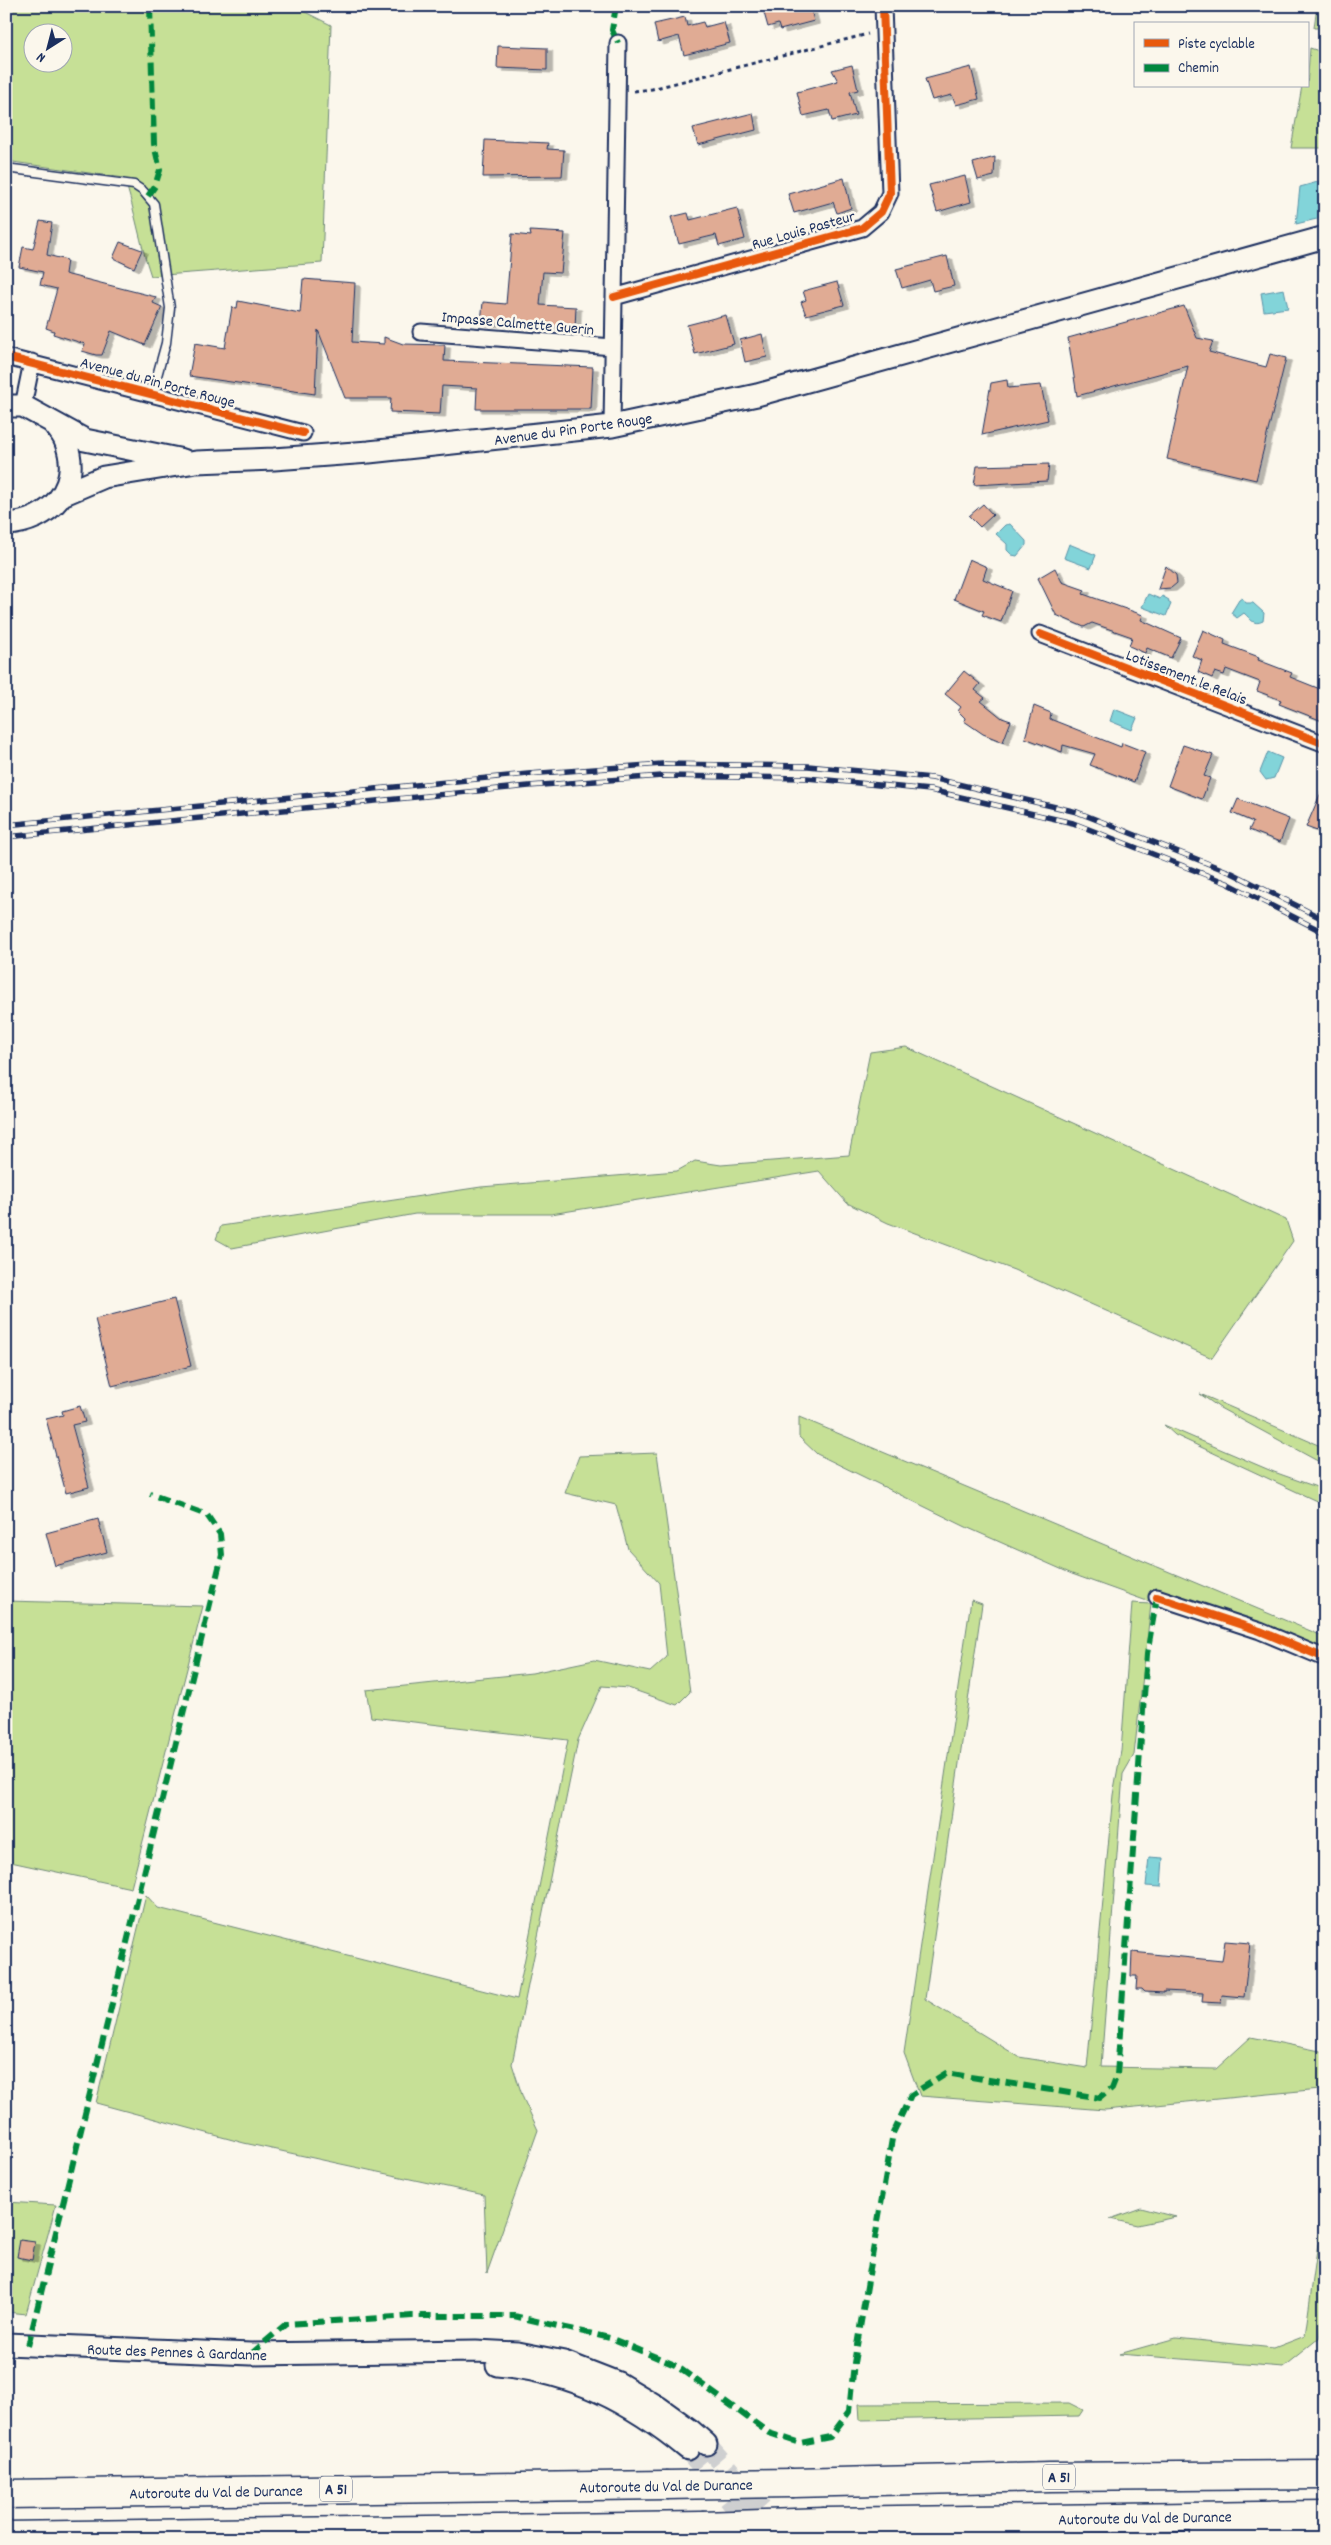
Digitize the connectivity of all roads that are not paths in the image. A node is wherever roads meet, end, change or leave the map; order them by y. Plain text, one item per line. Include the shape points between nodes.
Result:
1 (882, 6) edge
2 (618, 43) dead end
3 (13, 169) dead end
4 (1325, 236) edge
5 (1325, 241) edge
6 (1226, 266) junction
7 (614, 297) junction
8 (421, 332) dead end
9 (613, 347) junction
10 (6, 357) edge
11 (32, 362) junction
12 (152, 394) junction
13 (14, 406) edge
14 (52, 421) junction
15 (612, 426) junction
16 (303, 433) dead end
17 (196, 462) junction
18 (62, 495) junction
19 (6, 524) edge
20 (1040, 634) dead end
21 (1325, 744) edge
22 (1157, 1597) dead end
23 (1325, 1658) edge
24 (6, 2344) edge
25 (697, 2447) tunnel mouth
26 (1325, 2475) edge
27 (6, 2494) edge
28 (1325, 2515) edge
29 (854, 2522) junction
30 (6, 2536) edge
31 (1325, 2538) edge

1 - 7 street, Rue Louis Pasteur via 890,193 881,212 862,228
2 - 7 street
3 - 12 lane via 134,185 154,204 170,308 166,343
4 - 6 main road
5 - 6 main road
6 - 15 main road, Avenue du Pin Porte Rouge via 758,394
7 - 9 street
8 - 9 street, Impasse Calmette Guerin
9 - 15 street
10 - 11 street, Avenue du Pin Porte Rouge
11 - 12 street, Avenue du Pin Porte Rouge
11 - 13 street
12 - 16 street, Avenue du Pin Porte Rouge
13 - 14 main road, Avenue du Pin Porte Rouge
14 - 17 main road, Avenue du Pin Porte Rouge via 85,440
14 - 18 main road via 65,440 70,456 70,475
15 - 17 main road, Avenue du Pin Porte Rouge via 378,451
17 - 18 main road, Avenue du Pin Porte Rouge via 104,477
18 - 19 main road via 42,516 23,523
20 - 21 street, Lotissement le Relais
22 - 23 street via 1260,1631
24 - 25 main road, Route des Pennes à Gardanne via 251,2354 348,2352 512,2367 570,2380 633,2408
26 - 27 highway, Autoroute du Val de Durance / A 51, bridge
28 - 29 highway, Autoroute du Val de Durance
29 - 30 highway, Autoroute du Val de Durance, bridge
29 - 31 highway

